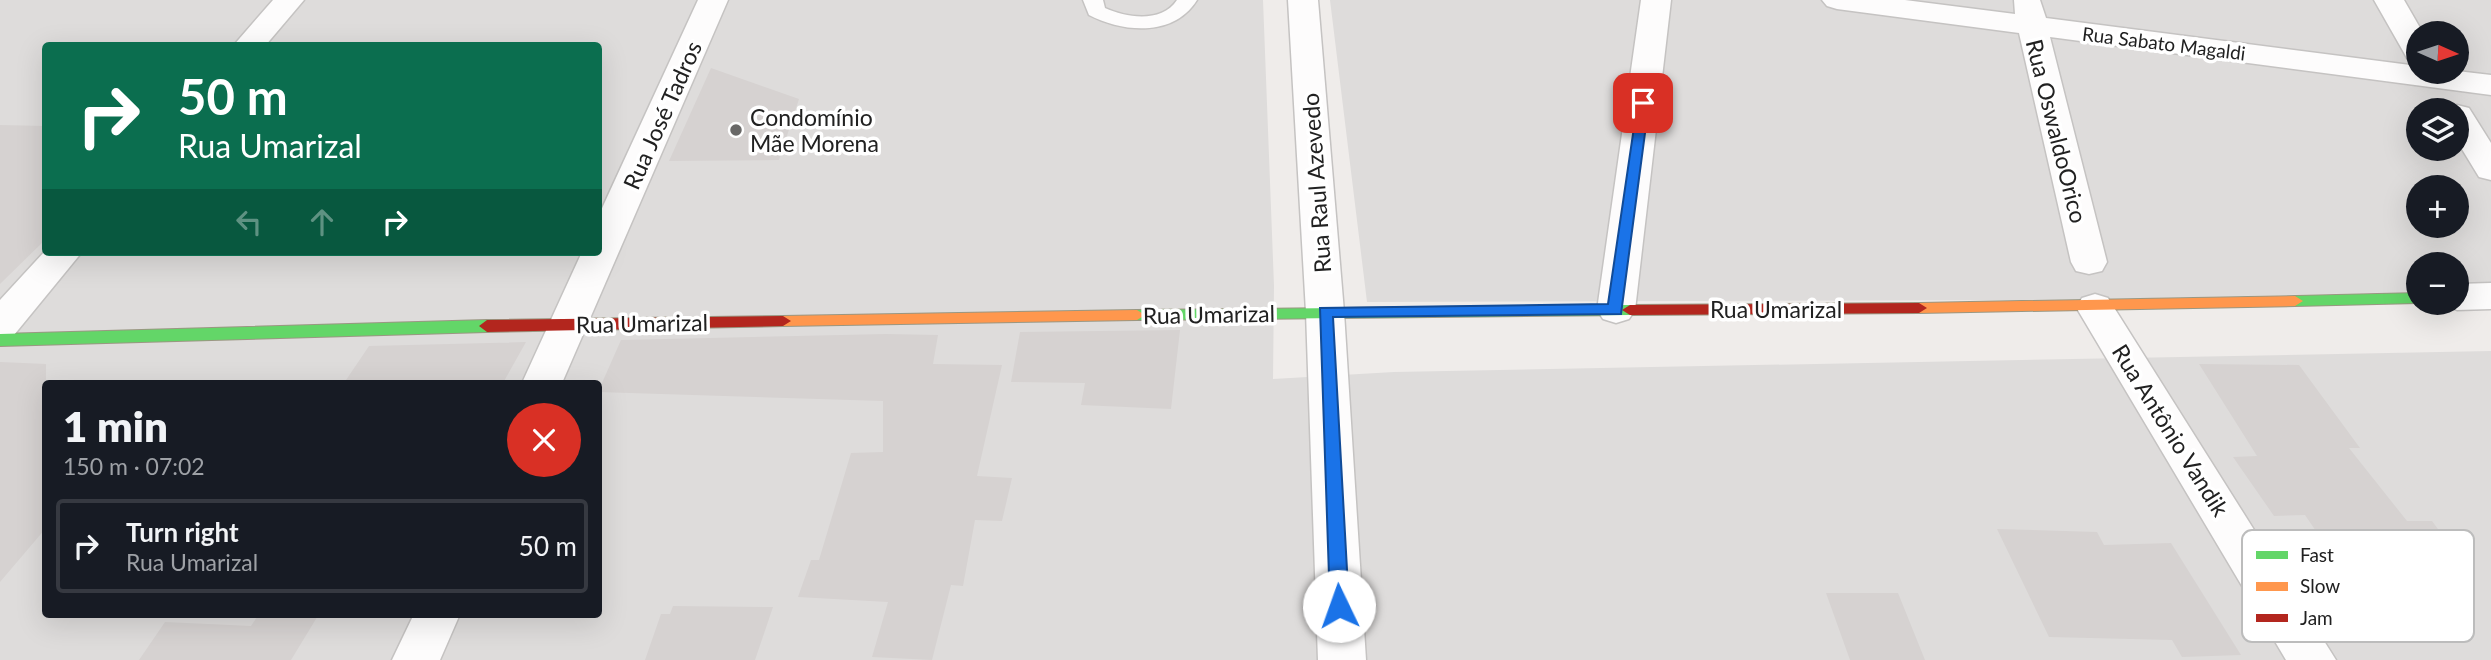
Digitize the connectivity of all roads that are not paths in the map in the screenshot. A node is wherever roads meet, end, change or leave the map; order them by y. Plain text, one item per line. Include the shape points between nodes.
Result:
1 (289, 0) edge
2 (713, 0) edge
3 (1093, 0) edge
4 (1187, 0) edge
5 (1303, 0) edge
6 (1656, 0) edge
7 (1837, 0) edge
8 (2389, 0) edge
9 (2029, 13) edge
10 (2406, 30) edge
11 (252, 42) edge
12 (2406, 63) edge
13 (2469, 78) edge
14 (2491, 85) edge
15 (2469, 133) edge
16 (2491, 169) edge
17 (602, 250) edge
18 (60, 256) edge
19 (599, 256) edge
20 (2089, 262) dead end
21 (2491, 296) edge
22 (2469, 297) edge
23 (2406, 298) edge
24 (2095, 307) junction
25 (1616, 310) junction
26 (1325, 312) junction
27 (569, 324) junction
28 (0, 325) edge
29 (0, 340) edge
30 (543, 380) edge
31 (2242, 546) edge
32 (435, 618) edge
33 (2301, 642) edge
34 (416, 660) edge
35 (1342, 660) edge
36 (2312, 660) edge

1 - 11 street
2 - 17 street, Rua José Tadros
3 - 4 lane via 1096,11 1107,18 1158,21 1174,16
5 - 26 street, Rua Raul Azevedo
6 - 25 street
7 - 9 street, Rua Sabato Magaldi
8 - 10 street
9 - 12 street, Rua Sabato Magaldi
9 - 20 street, Rua OswaldoOrico
13 - 14 street, Rua Sabato Magaldi
15 - 16 street
18 - 28 street
19 - 27 street, Rua José Tadros
21 - 22 street
23 - 24 street, Rua Umarizal
24 - 25 street, Rua Umarizal
24 - 31 street, Rua Antônio Vandik
25 - 26 street, Rua Umarizal
26 - 27 street, Rua Umarizal
26 - 35 street, Rua Raul Azevedo
27 - 29 street, Rua Umarizal
27 - 30 street, Rua José Tadros
32 - 34 street
33 - 36 street, Rua Antônio Vandik

